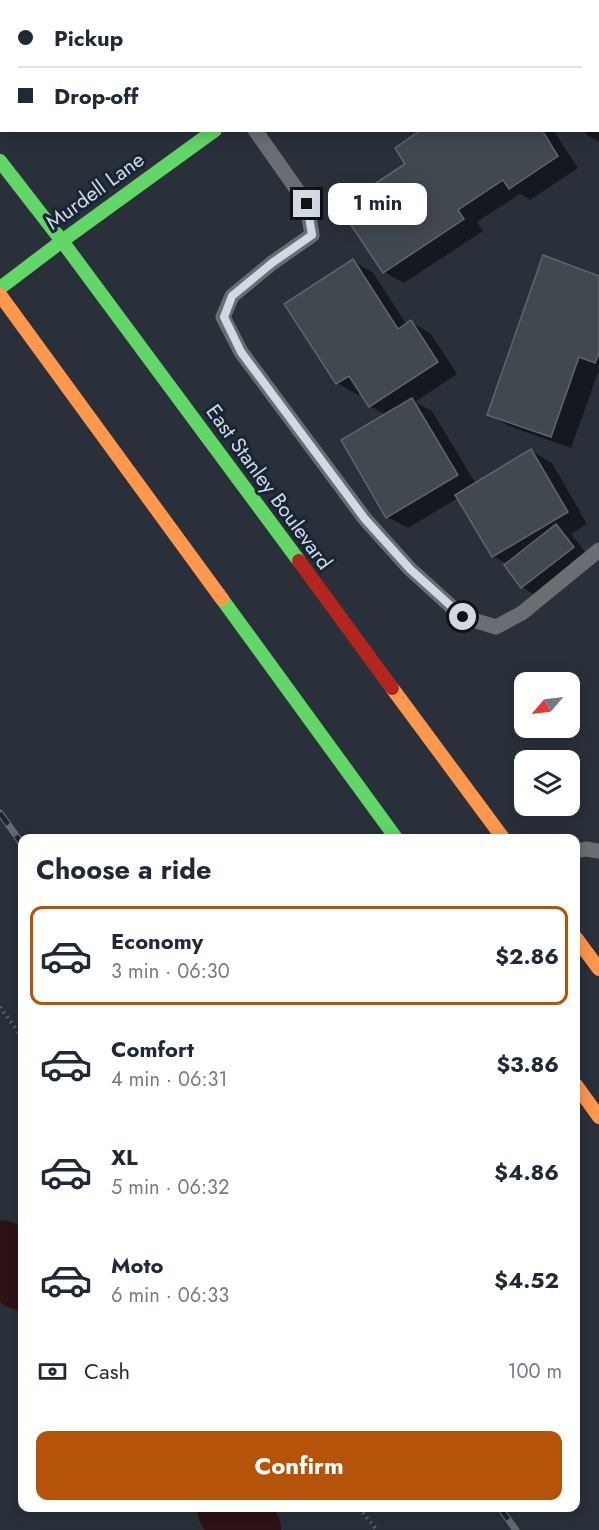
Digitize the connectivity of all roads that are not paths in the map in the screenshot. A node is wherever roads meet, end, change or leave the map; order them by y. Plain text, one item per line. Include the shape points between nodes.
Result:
1 (212, 132) edge
2 (256, 132) edge
3 (0, 161) edge
4 (62, 241) junction
5 (0, 288) edge
6 (0, 296) edge
7 (599, 550) edge
8 (393, 834) edge
9 (500, 834) edge
10 (580, 850) edge
11 (599, 851) edge
12 (580, 943) edge
13 (599, 969) edge
14 (580, 1090) edge
15 (599, 1116) edge

1 - 4 main road, Murdell Lane
2 - 7 lane via 307,204 312,235 232,296 224,317 241,352 365,519 410,569 463,617 496,627 522,613
3 - 4 main road, East Stanley Boulevard
4 - 5 main road, Murdell Lane
4 - 9 main road, East Stanley Boulevard
6 - 8 main road
10 - 11 lane
12 - 13 main road
14 - 15 main road

